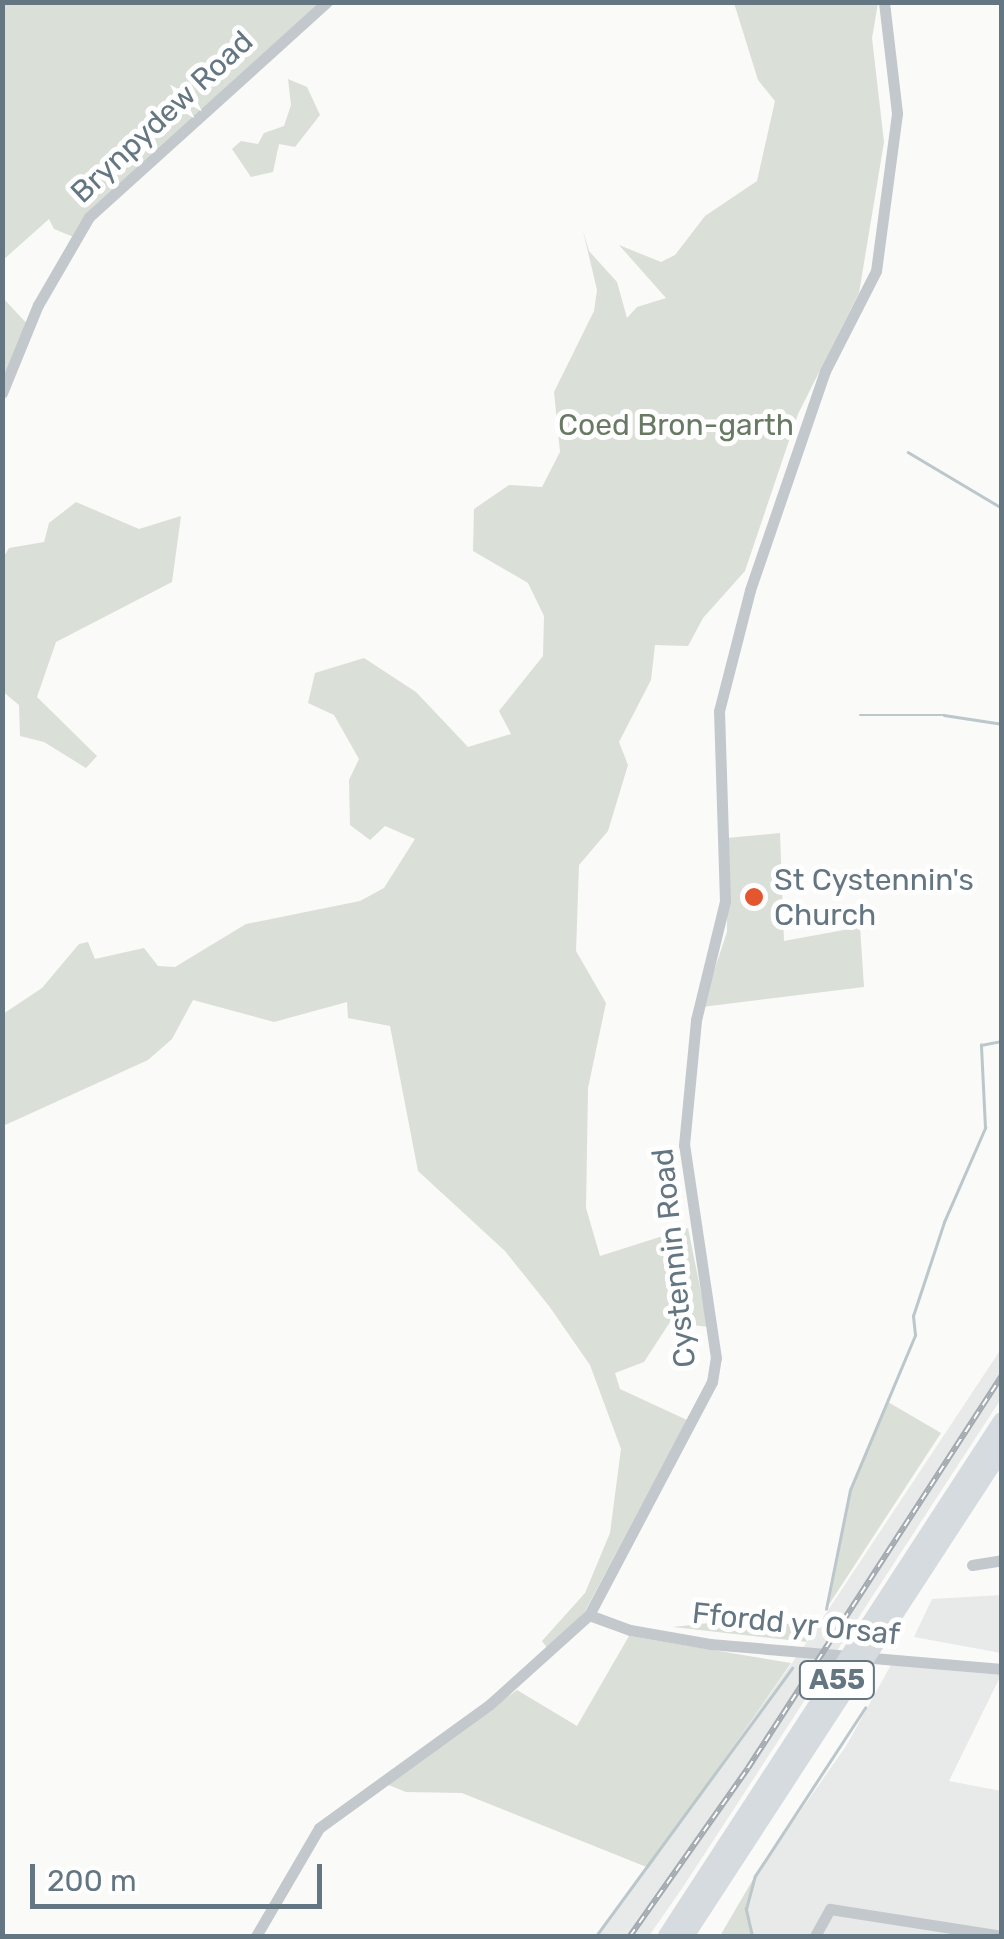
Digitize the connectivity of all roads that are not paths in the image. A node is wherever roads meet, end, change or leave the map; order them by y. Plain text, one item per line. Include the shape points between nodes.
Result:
1 (327, 2) edge
2 (884, 2) edge
3 (2, 393) edge
4 (1002, 1421) edge
5 (1002, 1449) edge
6 (1002, 1560) edge
7 (972, 1566) dead end
8 (589, 1615) junction
9 (1002, 1669) edge
10 (256, 1936) edge
11 (667, 1936) edge
12 (684, 1936) edge
13 (814, 1936) edge
14 (1002, 1936) edge

1 - 3 street, Brynpydew Road via 90,216 38,305
2 - 8 street, Cystennin Road via 897,113 876,272 825,371 750,590 719,711 724,914 696,1020 684,1146 714,1370
4 - 11 highway, A55
5 - 12 highway, A55
6 - 7 street
8 - 9 street, Ffordd yr Orsaf via 630,1630 782,1650
8 - 10 street via 488,1705 319,1828
13 - 14 street via 830,1908

